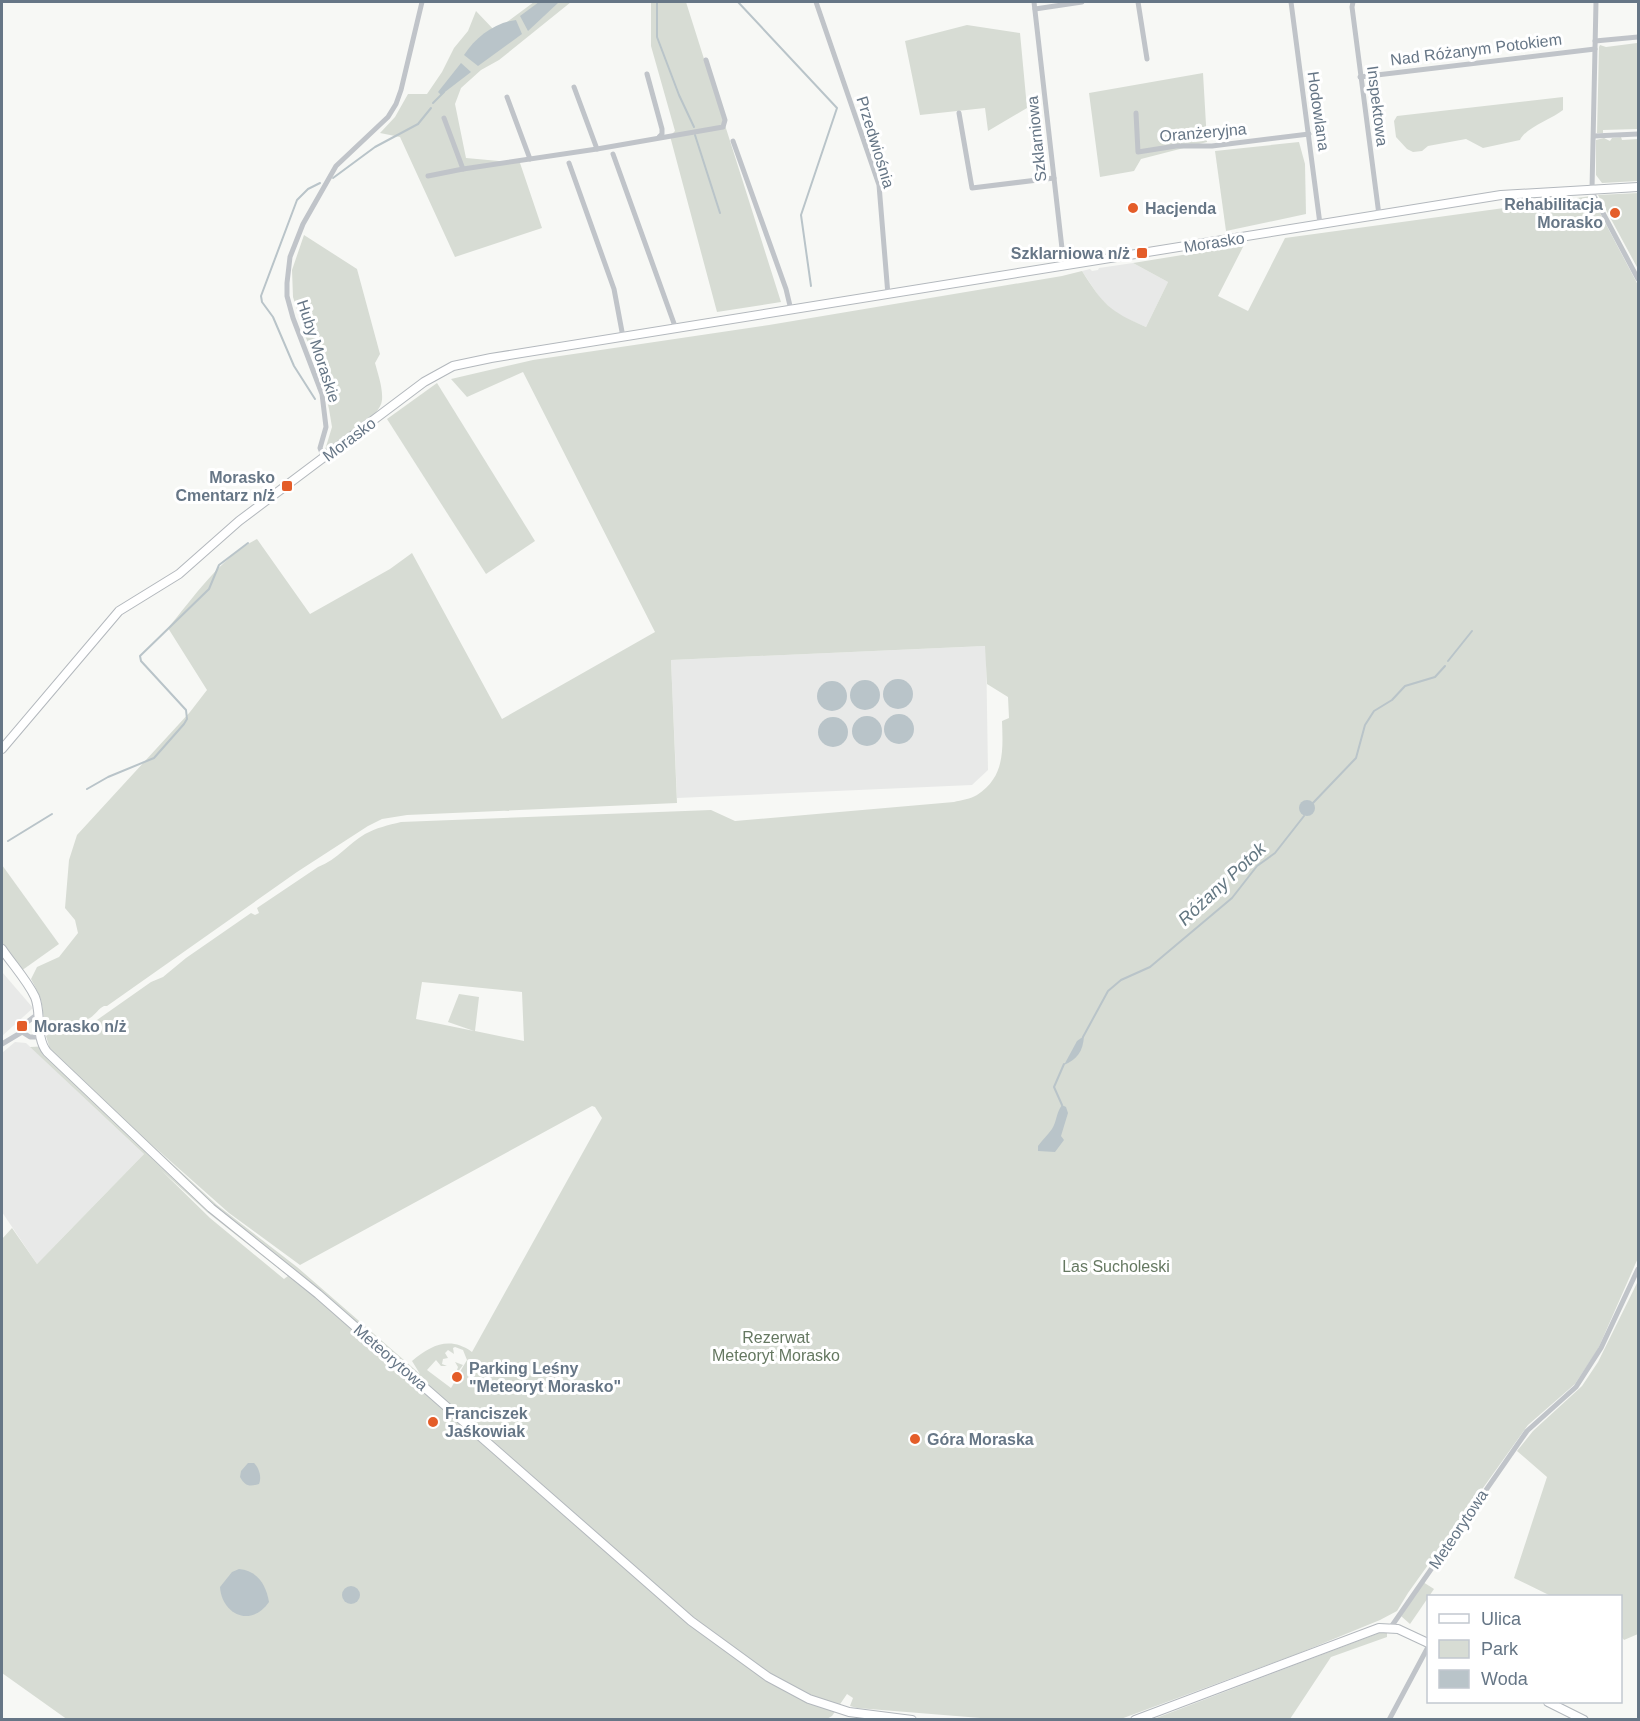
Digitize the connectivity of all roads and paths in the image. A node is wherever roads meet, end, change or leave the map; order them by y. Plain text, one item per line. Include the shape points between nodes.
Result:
1 (422, 2) edge
2 (816, 2) edge
3 (1034, 2) edge
4 (1082, 2) edge
5 (1138, 2) edge
6 (1291, 2) edge
7 (1353, 2) edge
8 (1596, 2) edge
9 (1035, 9) junction
10 (1638, 37) edge
11 (1595, 41) junction
12 (1595, 49) junction
13 (1147, 58) dead end
14 (706, 60) dead end
15 (647, 74) dead end
16 (1360, 77) junction
17 (574, 87) dead end
18 (507, 97) dead end
19 (959, 112) dead end
20 (1136, 113) dead end
21 (444, 118) dead end
22 (1309, 134) junction
23 (1638, 134) edge
24 (1594, 136) junction
25 (657, 138) junction
26 (733, 141) dead end
27 (597, 149) junction
28 (613, 154) dead end
29 (530, 159) junction
30 (569, 163) dead end
31 (463, 169) junction
32 (428, 176) dead end
33 (1054, 178) junction
34 (1638, 187) edge
35 (1592, 189) junction
36 (1379, 215) junction
37 (1320, 224) junction
38 (1064, 266) junction
39 (1638, 279) edge
40 (888, 295) junction
41 (791, 310) junction
42 (676, 329) junction
43 (623, 337) junction
44 (324, 458) junction
45 (2, 747) edge
46 (2, 950) edge
47 (39, 1013) junction
48 (22, 1032) junction
49 (40, 1037) junction
50 (2, 1044) edge
51 (1638, 1269) edge
52 (1390, 1627) junction
53 (1427, 1644) edge
54 (1427, 1647) edge
55 (1552, 1703) edge
56 (849, 1715) edge
57 (912, 1719) edge
58 (1135, 1719) edge
59 (1389, 1719) edge
60 (1584, 1719) edge

1 - 44 street, Huby Moraskie via 396,104 336,166 303,224 290,257 286,283 289,306 324,405 326,427 320,448
2 - 40 street, Przedwiośnia via 879,186
3 - 9 street, Szklarniowa
4 - 9 street
5 - 13 street
6 - 22 street, Hodowlana
7 - 16 street, Inspektowa
8 - 11 street
9 - 33 street, Szklarniowa
10 - 11 street
11 - 12 street
12 - 16 street, Nad Różanym Potokiem
12 - 24 street
14 - 25 street via 725,124
15 - 25 street via 662,129
16 - 36 street, Inspektowa
17 - 27 street
18 - 29 street
19 - 33 street via 972,188
20 - 22 street, Oranżeryjna via 1138,152
21 - 31 street
22 - 37 street, Hodowlana
23 - 24 street
24 - 35 street
25 - 27 street
26 - 41 street
27 - 29 street
28 - 42 street
29 - 31 street
30 - 43 street via 614,289
31 - 32 street
33 - 38 street, Szklarniowa
34 - 35 street, Morasko
35 - 36 street, Morasko via 1501,195
35 - 39 street
36 - 37 street, Morasko
37 - 38 street, Morasko
38 - 40 street, Morasko
40 - 41 street, Morasko
41 - 42 street, Morasko
42 - 43 street, Morasko
43 - 44 street, Morasko via 448,368 417,386
44 - 45 street, Morasko via 239,520 179,574 119,611
46 - 47 street via 33,993
47 - 48 street via 22,1026
47 - 49 street
48 - 49 street
48 - 50 street
49 - 56 street, Meteorytowa via 47,1052 200,1198 318,1294 666,1600 778,1683
51 - 52 street, Meteorytowa via 1601,1348 1576,1387 1527,1431
52 - 53 street
52 - 58 street via 1370,1631
54 - 59 street
55 - 60 street
56 - 57 street, Meteorytowa

